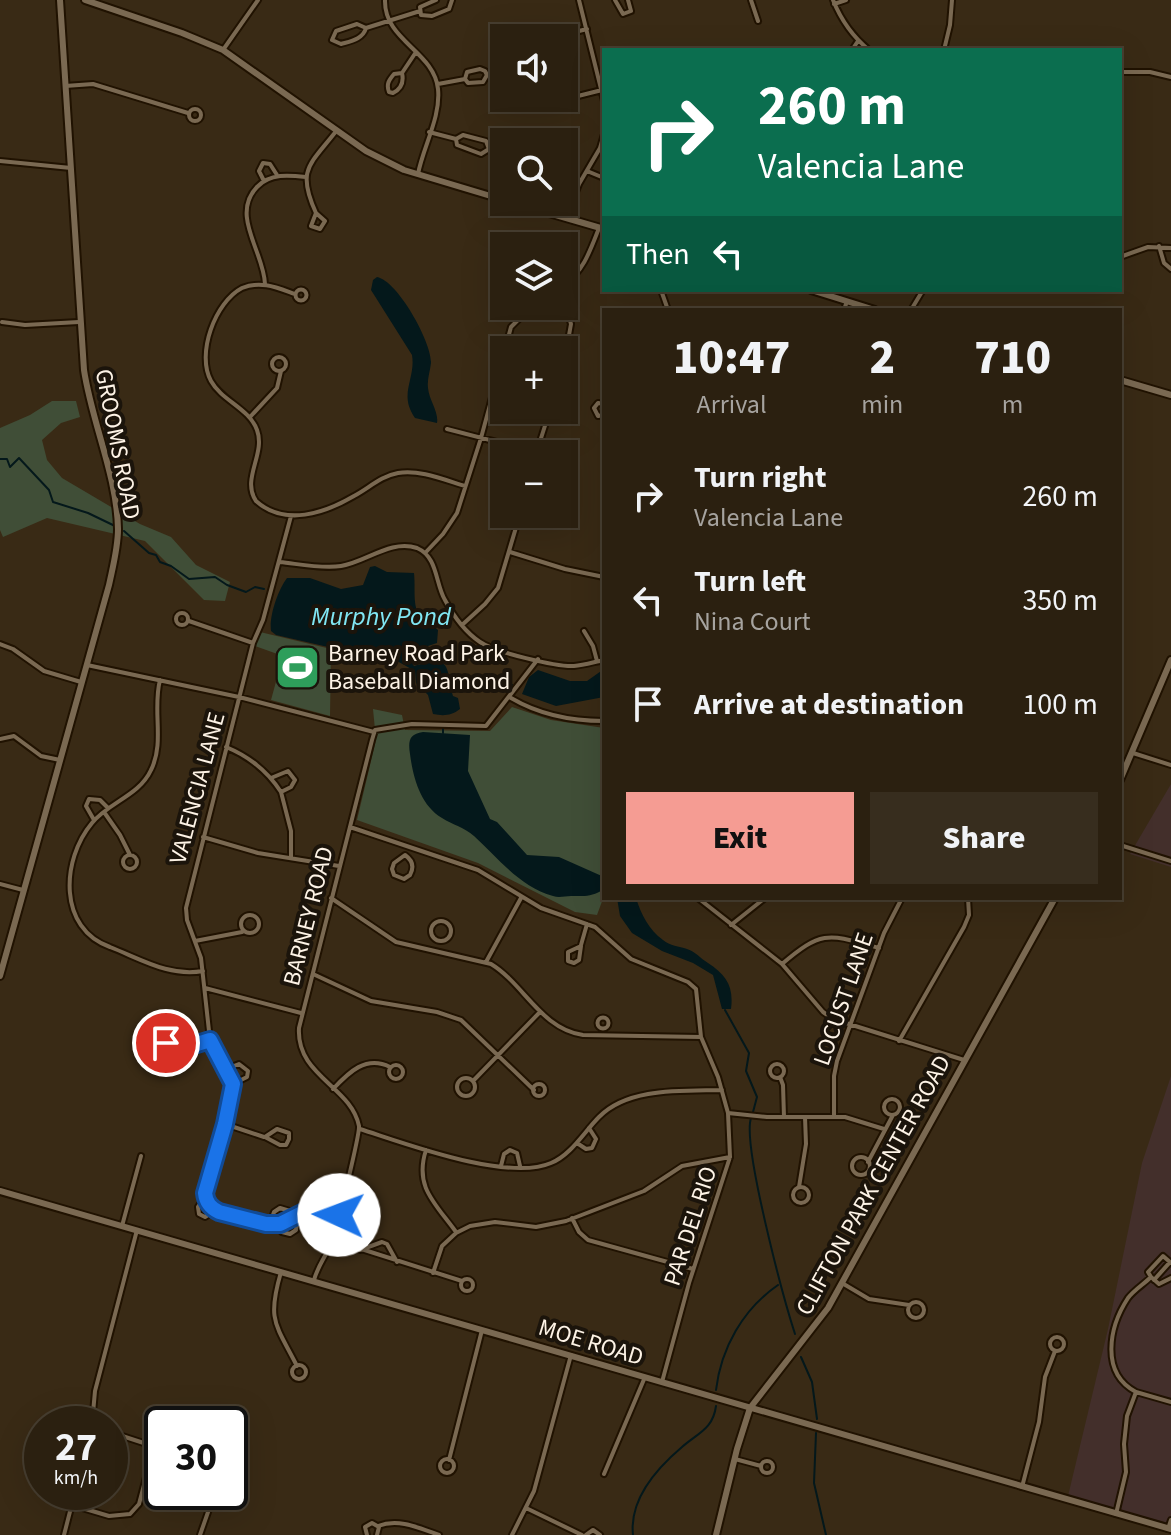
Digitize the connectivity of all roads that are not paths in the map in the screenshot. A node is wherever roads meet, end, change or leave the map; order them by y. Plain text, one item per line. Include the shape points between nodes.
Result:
1 (60, 0) edge
2 (85, 0) edge
3 (258, 0) edge
4 (385, 0) edge
5 (436, 0) edge
6 (452, 0) edge
7 (579, 0) edge
8 (615, 0) edge
9 (628, 0) edge
10 (751, 0) edge
11 (846, 0) edge
12 (952, 0) edge
13 (834, 2) edge
14 (420, 11) junction
15 (389, 20) junction
16 (758, 21) dead end
17 (366, 28) junction
18 (587, 29) junction
19 (578, 32) edge
20 (858, 41) junction
21 (853, 48) edge
22 (867, 48) edge
23 (944, 48) edge
24 (223, 50) junction
25 (416, 52) junction
26 (1122, 72) edge
27 (402, 73) junction
28 (601, 73) edge
29 (1171, 77) edge
30 (465, 79) junction
31 (438, 84) junction
32 (65, 86) junction
33 (602, 90) joint
34 (578, 96) edge
35 (188, 113) dead end
36 (337, 130) junction
37 (429, 132) junction
38 (602, 138) edge
39 (456, 139) junction
40 (0, 161) edge
41 (71, 168) junction
42 (587, 171) junction
43 (418, 174) junction
44 (278, 176) junction
45 (306, 177) junction
46 (602, 177) edge
47 (264, 181) junction
48 (579, 184) joint
49 (490, 196) edge
50 (316, 213) dead end
51 (559, 216) edge
52 (566, 218) junction
53 (602, 229) edge
54 (1159, 246) junction
55 (1171, 248) edge
56 (1122, 256) edge
57 (1171, 269) edge
58 (578, 273) edge
59 (265, 284) junction
60 (818, 292) edge
61 (295, 294) dead end
62 (847, 301) junction
63 (845, 308) edge
64 (869, 308) edge
65 (518, 320) edge
66 (1, 322) edge
67 (79, 322) junction
68 (0, 328) edge
69 (281, 371) dead end
70 (1122, 381) edge
71 (1171, 395) edge
72 (602, 403) edge
73 (602, 415) edge
74 (250, 417) junction
75 (447, 429) dead end
76 (481, 438) junction
77 (490, 440) edge
78 (465, 486) junction
79 (291, 516) junction
80 (516, 528) edge
81 (425, 552) junction
82 (509, 552) junction
83 (279, 562) junction
84 (602, 577) edge
85 (189, 621) dead end
86 (462, 625) junction
87 (584, 631) dead end
88 (253, 643) junction
89 (0, 644) edge
90 (538, 659) junction
91 (602, 660) edge
92 (1171, 660) edge
93 (597, 661) junction
94 (87, 665) junction
95 (160, 680) junction
96 (81, 682) junction
97 (239, 697) junction
98 (510, 698) junction
99 (602, 721) edge
100 (374, 732) junction
101 (0, 739) edge
102 (226, 747) junction
103 (1133, 753) junction
104 (60, 760) junction
105 (1171, 765) edge
106 (1122, 776) edge
107 (271, 778) junction
108 (281, 792) junction
109 (106, 810) junction
110 (94, 820) junction
111 (350, 827) junction
112 (203, 837) junction
113 (408, 846) junction
114 (1122, 846) edge
115 (130, 855) dead end
116 (405, 855) junction
117 (291, 858) junction
118 (1171, 861) edge
119 (339, 866) junction
120 (0, 884) edge
121 (23, 890) junction
122 (331, 898) junction
123 (521, 898) junction
124 (700, 900) edge
125 (762, 900) edge
126 (901, 900) edge
127 (968, 900) edge
128 (1054, 900) edge
129 (587, 924) junction
130 (731, 925) junction
131 (242, 932) junction
132 (195, 941) junction
133 (438, 942) junction
134 (581, 946) junction
135 (879, 948) junction
136 (434, 952) junction
137 (486, 962) junction
138 (782, 964) junction
139 (203, 971) junction
140 (312, 974) junction
141 (0, 976) edge
142 (205, 988) junction
143 (540, 1012) junction
144 (301, 1013) junction
145 (851, 1026) junction
146 (602, 1029) dead end
147 (602, 1036) junction
148 (701, 1037) junction
149 (210, 1040) junction
150 (899, 1041) junction
151 (176, 1047) dead end
152 (498, 1055) junction
153 (964, 1060) junction
154 (390, 1067) dead end
155 (226, 1069) junction
156 (780, 1077) dead end
157 (473, 1081) junction
158 (233, 1084) junction
159 (333, 1089) junction
160 (534, 1090) dead end
161 (723, 1090) junction
162 (728, 1113) junction
163 (893, 1115) dead end
164 (834, 1116) junction
165 (784, 1117) junction
166 (805, 1117) junction
167 (225, 1124) junction
168 (589, 1128) junction
169 (360, 1129) junction
170 (884, 1129) junction
171 (265, 1137) junction
172 (577, 1143) junction
173 (426, 1150) junction
174 (141, 1156) dead end
175 (730, 1157) junction
176 (868, 1162) junction
177 (501, 1166) junction
178 (520, 1166) junction
179 (799, 1187) junction
180 (0, 1191) edge
181 (205, 1197) junction
182 (216, 1210) junction
183 (295, 1215) junction
184 (339, 1215) junction
185 (572, 1218) junction
186 (273, 1224) junction
187 (122, 1226) junction
188 (137, 1230) junction
189 (456, 1233) junction
190 (333, 1240) junction
191 (360, 1250) junction
192 (397, 1262) junction
193 (1170, 1263) edge
194 (693, 1269) junction
195 (281, 1272) junction
196 (433, 1273) junction
197 (1153, 1278) junction
198 (1171, 1278) edge
199 (314, 1281) junction
200 (462, 1281) dead end
201 (842, 1283) junction
202 (909, 1305) junction
203 (482, 1330) junction
204 (1055, 1351) dead end
205 (571, 1355) junction
206 (297, 1366) dead end
207 (645, 1377) junction
208 (662, 1382) junction
209 (1136, 1392) junction
210 (1171, 1402) edge
211 (95, 1406) edge
212 (750, 1408) junction
213 (735, 1459) junction
214 (449, 1460) dead end
215 (761, 1466) dead end
216 (604, 1474) dead end
217 (144, 1485) edge
218 (1022, 1487) junction
219 (526, 1508) junction
220 (71, 1510) edge
221 (89, 1510) edge
222 (209, 1510) edge
223 (1116, 1514) junction
224 (1171, 1520) edge
225 (378, 1526) junction
226 (1170, 1529) edge
227 (64, 1535) edge
228 (200, 1535) edge
229 (367, 1535) edge
230 (377, 1535) edge
231 (439, 1535) edge
232 (512, 1535) edge
233 (584, 1535) edge
234 (600, 1535) edge
235 (716, 1535) edge

1 - 32 street, GROOMS ROAD
2 - 24 street
3 - 24 street
4 - 15 street
5 - 14 street
6 - 14 street via 439,14 425,17
7 - 18 street
8 - 9 street via 620,12 628,14
10 - 16 street
11 - 13 street
12 - 23 street
13 - 20 street
14 - 15 street
15 - 17 street
15 - 25 street
17 - 17 street via 365,34 341,44 332,40 346,27
18 - 19 street
18 - 28 street
20 - 21 street
20 - 22 street
24 - 36 street
25 - 27 street
25 - 31 street
26 - 29 street
27 - 27 street via 390,78 389,92 398,90
28 - 33 street
30 - 30 street via 483,82 487,75 475,70
30 - 31 street
31 - 37 street
32 - 35 street via 93,84
32 - 41 street, GROOMS ROAD
33 - 34 street
36 - 43 street via 375,157
36 - 45 street
37 - 39 street
37 - 43 street
38 - 42 street
39 - 39 street via 457,145 481,154 489,149 486,141 475,137
40 - 41 street
41 - 67 street, GROOMS ROAD
42 - 46 street
42 - 48 street
43 - 49 street
44 - 45 street
44 - 47 street
44 - 47 street via 263,163 259,171
45 - 50 street
47 - 59 street via 246,211
48 - 52 street
51 - 52 street
52 - 53 street
53 - 58 street
54 - 55 street
54 - 56 street
54 - 57 street
59 - 61 street
59 - 74 street via 242,288 229,299 206,350 211,382
60 - 62 street
62 - 63 street
62 - 64 street
65 - 76 street via 511,327
66 - 67 street
66 - 68 street
67 - 94 street, GROOMS ROAD via 87,389 118,528
69 - 74 street via 277,388
70 - 71 street
72 - 73 street via 594,411
74 - 79 street via 260,439 253,497 260,506
75 - 76 street
76 - 77 street
76 - 78 street
78 - 79 street via 398,473 324,511
78 - 81 street via 450,525
79 - 83 street, VALENCIA LANE
80 - 82 street
81 - 83 street via 395,546 337,567
81 - 86 street
82 - 84 street
82 - 86 street via 495,593
83 - 88 street, VALENCIA LANE
85 - 88 street
86 - 90 street via 486,646
87 - 93 street
88 - 97 street, VALENCIA LANE
89 - 96 street via 44,671
90 - 93 street via 572,666
90 - 98 street
91 - 93 street
92 - 103 street
94 - 95 street
94 - 96 street, GROOMS ROAD
95 - 97 street
95 - 109 street via 153,767 137,789
96 - 104 street, GROOMS ROAD
97 - 100 street
97 - 102 street, VALENCIA LANE
98 - 99 street via 549,715
98 - 100 street via 486,726 412,724
100 - 111 street, BARNEY ROAD
101 - 104 street via 14,736 41,756
102 - 107 street
102 - 112 street, VALENCIA LANE
103 - 105 street
103 - 106 street
104 - 121 street, GROOMS ROAD
107 - 108 street
107 - 108 street via 284,771 293,775 294,784
108 - 117 street via 291,831
109 - 110 street
109 - 110 street via 100,800 89,799 86,806
109 - 115 street
110 - 139 street via 78,850 69,894 75,917 105,946 169,972
111 - 113 street, PAR DEL RIO
111 - 119 street, BARNEY ROAD
112 - 117 street
112 - 132 street, VALENCIA LANE via 186,908
113 - 116 street
113 - 123 street, PAR DEL RIO via 478,870
114 - 118 street
116 - 116 street via 392,869 404,879 413,866
117 - 119 street
119 - 122 street, BARNEY ROAD
120 - 121 street
121 - 141 street, GROOMS ROAD
122 - 136 street via 396,942
122 - 140 street, BARNEY ROAD
123 - 129 street, PAR DEL RIO
123 - 137 street
124 - 130 street
125 - 130 street
126 - 135 street, LOCUST LANE
127 - 150 street via 964,927
128 - 153 street, CLIFTON PARK CENTER ROAD
129 - 134 street
129 - 148 street, PAR DEL RIO via 631,959 692,985 698,996
130 - 138 street
131 - 131 street via 256,931 256,918 243,918
131 - 132 street
132 - 139 street, VALENCIA LANE
133 - 133 street via 445,941 449,924 434,924 431,931
133 - 136 street
134 - 134 street via 568,952 568,961 579,960
135 - 138 street via 827,936 806,943
135 - 145 street, LOCUST LANE
136 - 137 street
137 - 143 street
138 - 145 street via 823,1012
139 - 142 street, VALENCIA LANE
140 - 144 street, BARNEY ROAD
140 - 152 street via 371,1001 455,1017
142 - 144 street
142 - 149 street, VALENCIA LANE
143 - 147 street via 568,1032
143 - 152 street
144 - 159 street, BARNEY ROAD via 298,1039 303,1055
145 - 150 street
145 - 164 street, LOCUST LANE via 835,1068
146 - 147 street
147 - 148 street
148 - 161 street, PAR DEL RIO
149 - 151 street
149 - 155 street, VALENCIA LANE
150 - 153 street
152 - 157 street
152 - 160 street
153 - 201 street, CLIFTON PARK CENTER ROAD
154 - 159 street via 368,1063
155 - 158 street, VALENCIA LANE
155 - 158 street, VALENCIA LANE via 239,1064 248,1071
156 - 165 street
157 - 157 street via 473,1094 460,1094 460,1081
158 - 167 street, VALENCIA LANE
159 - 169 street, BARNEY ROAD via 350,1107
161 - 162 street, PAR DEL RIO
161 - 168 street via 621,1100
162 - 165 street
162 - 175 street, PAR DEL RIO
163 - 170 street
164 - 166 street
164 - 170 street
165 - 166 street
166 - 179 street
167 - 171 street
167 - 181 street, VALENCIA LANE
168 - 172 street
168 - 172 street via 596,1139 592,1148
169 - 173 street
169 - 184 street
170 - 176 street
171 - 171 street via 284,1145 290,1137 281,1129
172 - 178 street via 552,1163
173 - 177 street
173 - 189 street via 423,1186
174 - 187 street
175 - 185 street via 682,1166 644,1191
175 - 194 street, PAR DEL RIO
176 - 176 street via 856,1159 853,1170 864,1174
177 - 178 street
177 - 178 street via 510,1150 517,1153
179 - 179 street via 809,1195 802,1204 793,1196
180 - 187 street, MOE ROAD
181 - 182 street
181 - 182 street via 199,1214 205,1217
182 - 186 street
183 - 184 street via 308,1210
183 - 186 street
183 - 186 street via 278,1208
183 - 186 street via 293,1233
184 - 190 street
185 - 189 street via 536,1227 481,1223
185 - 194 street via 588,1240
187 - 188 street, MOE ROAD
188 - 195 street, MOE ROAD
188 - 211 street
189 - 196 street via 439,1252
190 - 191 street
190 - 199 street
191 - 192 street
191 - 192 street via 382,1242
192 - 196 street
193 - 197 street
193 - 197 street via 1163,1256 1155,1262 1148,1272
194 - 208 street, PAR DEL RIO
195 - 199 street, MOE ROAD
195 - 206 street via 273,1315
196 - 200 street
197 - 198 street via 1159,1284
197 - 209 street via 1130,1295 1111,1346 1116,1374
199 - 203 street, MOE ROAD
201 - 202 street via 869,1299
201 - 212 street, CLIFTON PARK CENTER ROAD via 812,1331
202 - 202 street via 921,1304 923,1315 910,1316
203 - 205 street, MOE ROAD
203 - 214 street
204 - 218 street
205 - 207 street, MOE ROAD
205 - 219 street
207 - 208 street, MOE ROAD
207 - 216 street
208 - 212 street, MOE ROAD
209 - 210 street
209 - 223 street via 1127,1416 1126,1472
212 - 213 street, CLIFTON PARK CENTER ROAD
212 - 218 street, MOE ROAD
213 - 215 street
213 - 235 street, CLIFTON PARK CENTER ROAD
217 - 221 street via 130,1514 109,1516
218 - 223 street, MOE ROAD
219 - 232 street
219 - 233 street
220 - 227 street
222 - 228 street
223 - 226 street, MOE ROAD
224 - 226 street
225 - 229 street via 367,1525
225 - 230 street
225 - 231 street via 401,1523
233 - 234 street via 593,1530

